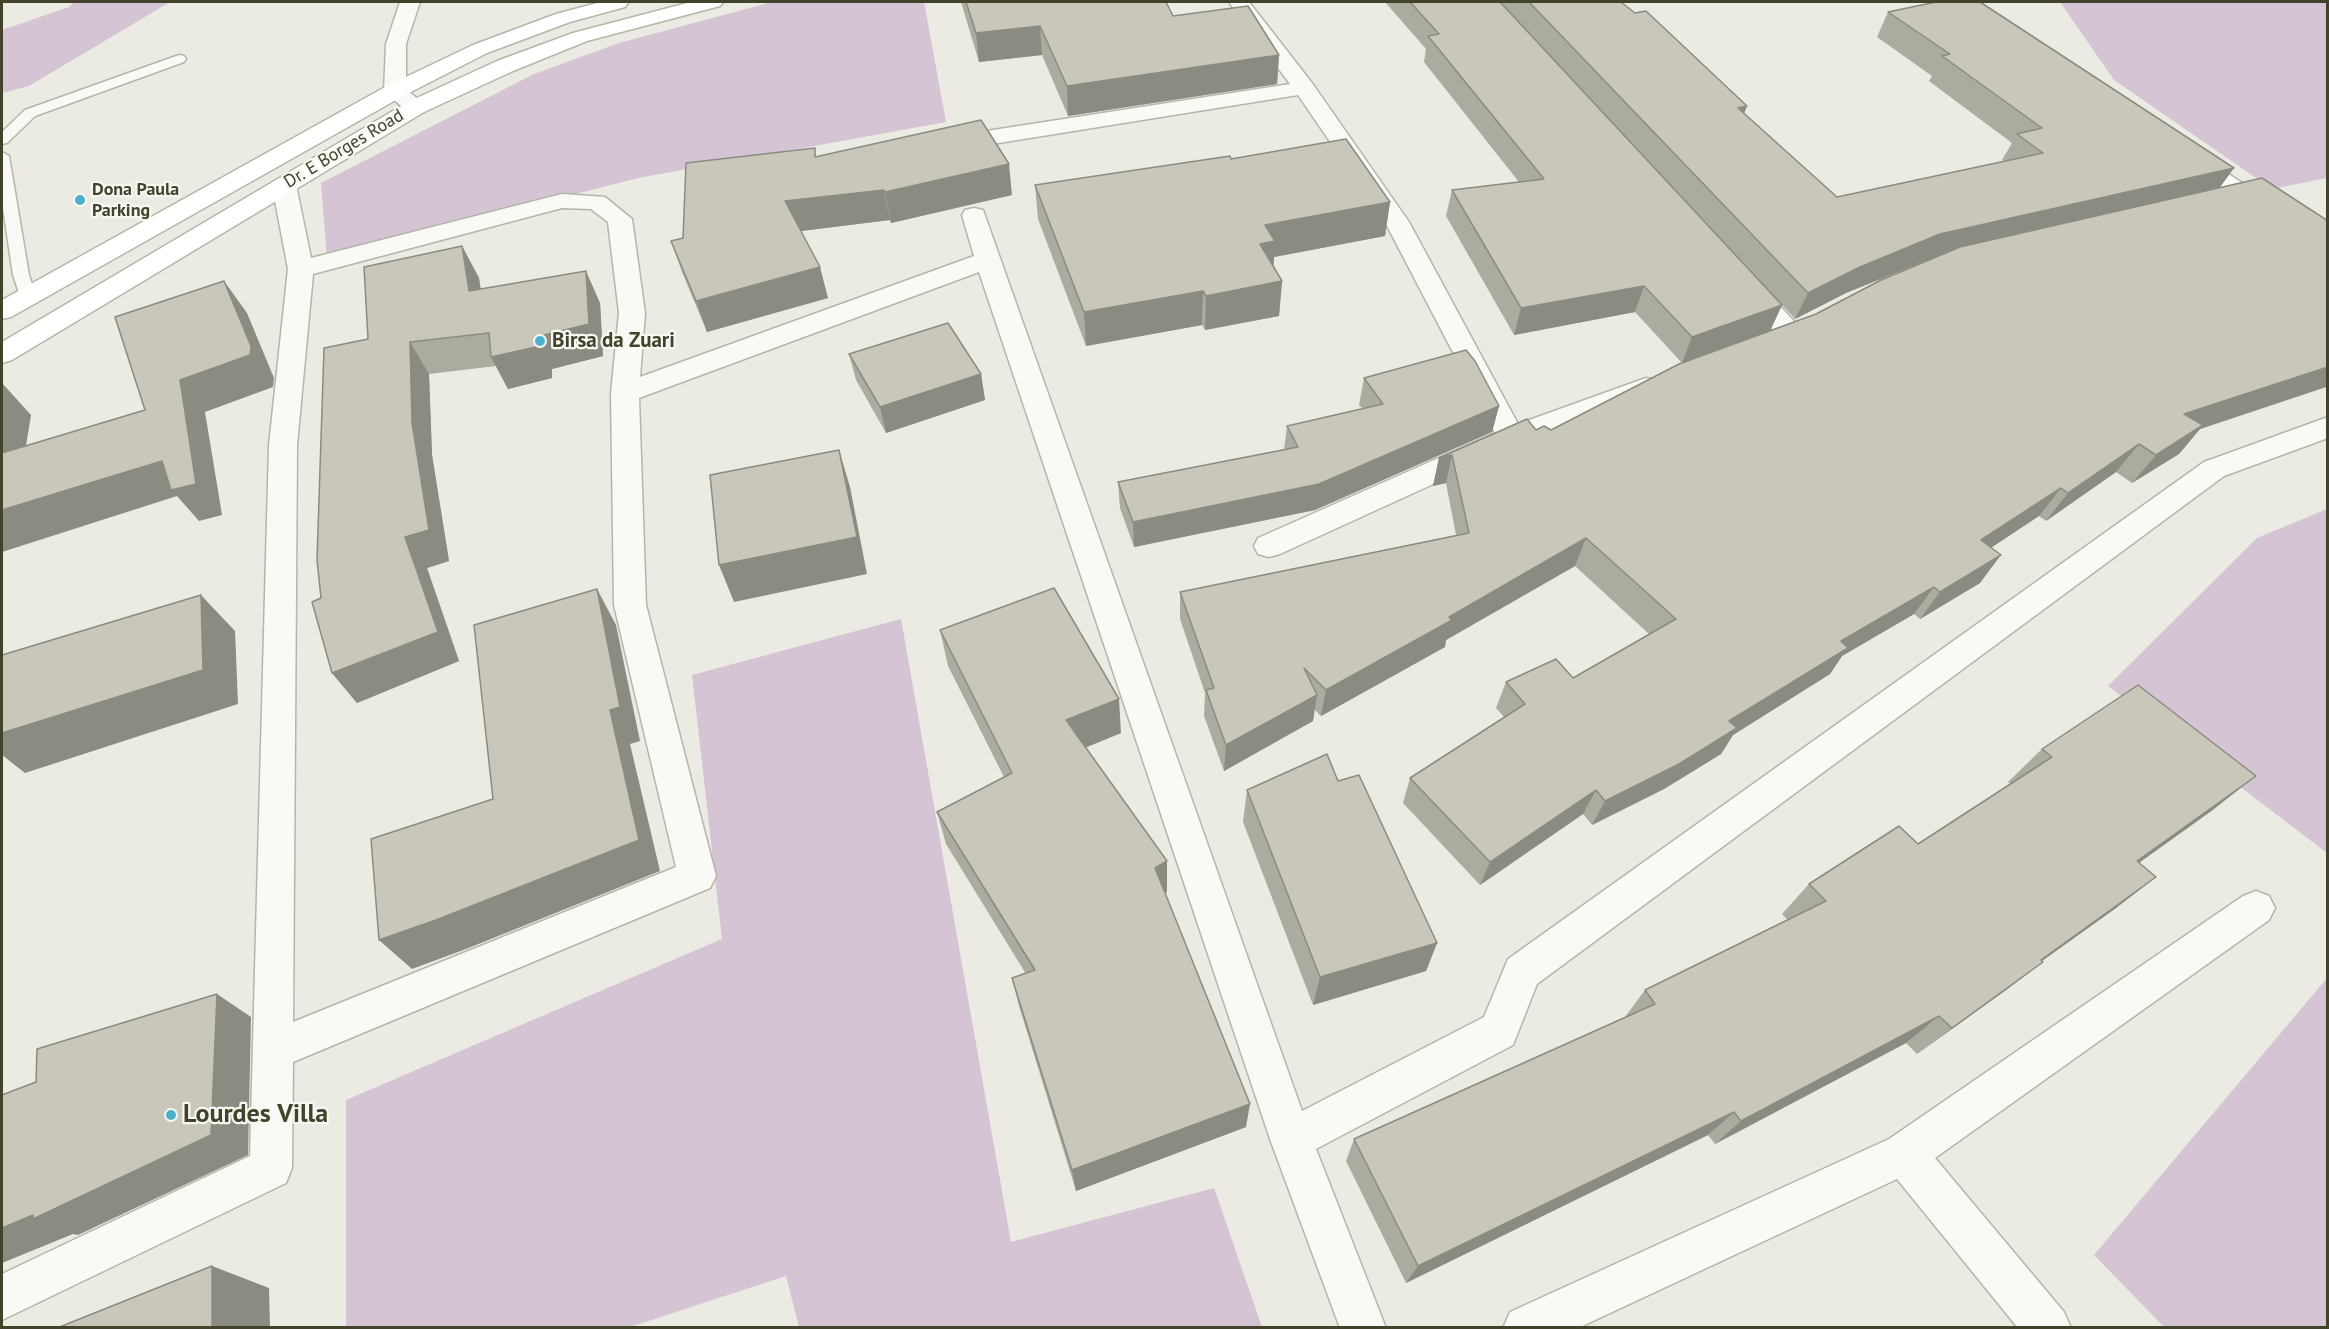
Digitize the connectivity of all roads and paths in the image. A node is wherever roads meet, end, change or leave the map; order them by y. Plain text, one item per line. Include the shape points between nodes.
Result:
1 (411, 2) edge
2 (624, 2) edge
3 (713, 2) edge
4 (1239, 2) edge
5 (179, 59) dead end
6 (1304, 88) junction
7 (395, 91) junction
8 (416, 107) junction
9 (980, 139) edge
10 (2, 140) edge
11 (2167, 144) edge
12 (2, 156) edge
13 (284, 184) junction
14 (2246, 196) junction
15 (2211, 204) edge
16 (974, 215) dead end
17 (2328, 251) edge
18 (988, 260) junction
19 (1727, 264) edge
20 (300, 269) junction
21 (28, 296) junction
22 (2, 311) edge
23 (1790, 334) edge
24 (2, 354) edge
25 (1668, 380) edge
26 (625, 393) junction
27 (2328, 427) edge
28 (1511, 436) junction
29 (1269, 546) dead end
30 (2256, 908) dead end
31 (274, 1050) junction
32 (1291, 1139) junction
33 (1904, 1154) junction
34 (2, 1297) edge
35 (1363, 1328) edge
36 (1526, 1328) edge
37 (2048, 1328) edge

1 - 7 street via 396,44
2 - 7 main road, Dr. E Borges Road via 563,18 480,50
3 - 8 main road, Dr. E Borges Road via 580,37
4 - 6 street
5 - 10 lane via 30,112
6 - 9 street
6 - 28 street via 1397,222
7 - 8 street
7 - 21 main road, Dr. E Borges Road
8 - 13 main road, Dr. E Borges Road
11 - 14 street
12 - 21 lane via 21,275
13 - 20 street
13 - 24 main road, Dr. E Borges Road
14 - 15 street
14 - 17 street
16 - 18 street
18 - 26 street
18 - 32 street
19 - 23 street
20 - 26 street via 562,201 597,202 620,219 632,313
20 - 31 street via 283,445
21 - 22 main road, Dr. E Borges Road
25 - 28 street
26 - 31 street via 630,605 697,876
27 - 32 street via 2214,469 1522,972 1499,1031
28 - 29 street
30 - 33 street
31 - 34 street via 271,1168
32 - 35 street
33 - 36 street
33 - 37 street

